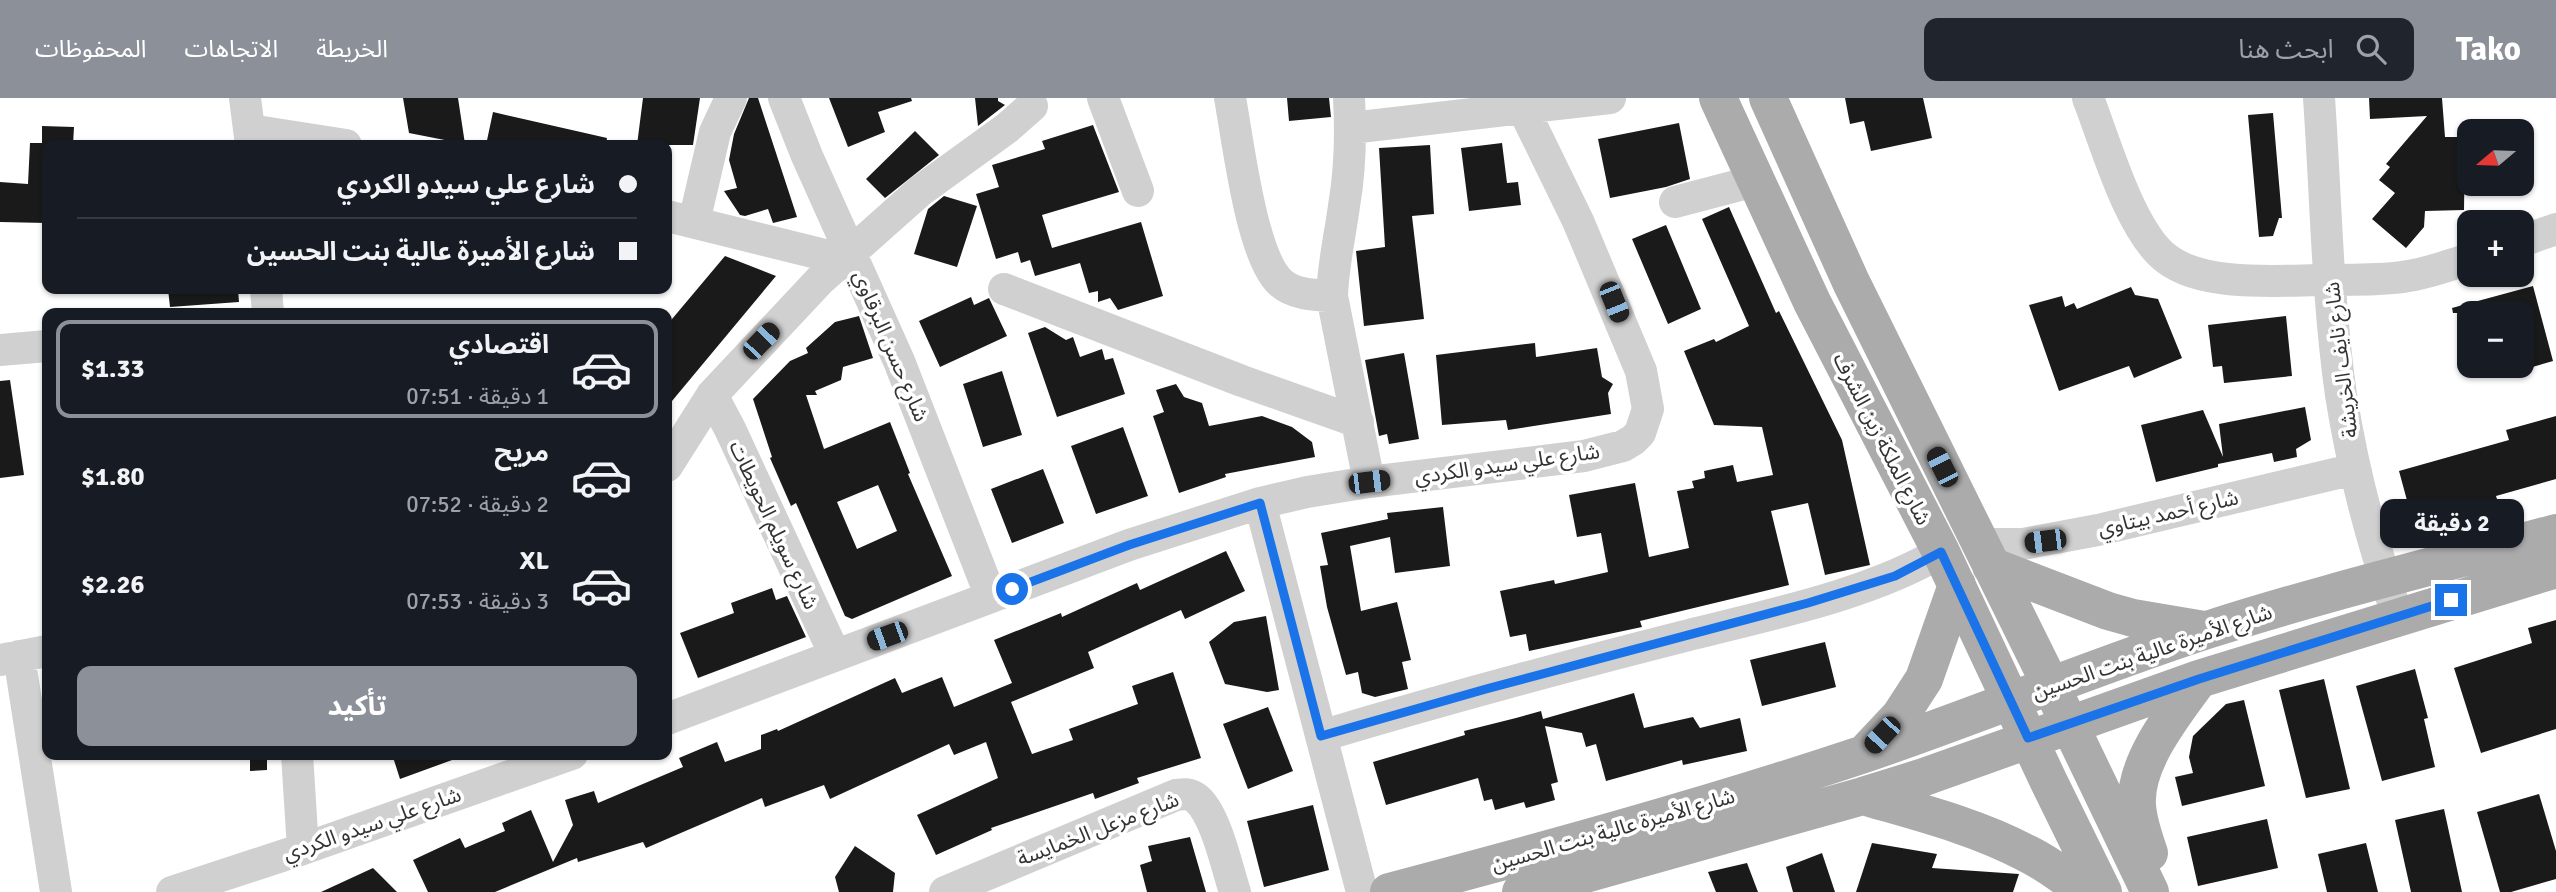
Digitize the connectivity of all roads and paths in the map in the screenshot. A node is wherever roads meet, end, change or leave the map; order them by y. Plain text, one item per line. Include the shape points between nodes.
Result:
1 (246, 98) edge
2 (731, 98) edge
3 (784, 98) edge
4 (1103, 98) edge
5 (1230, 98) edge
6 (1610, 98) edge
7 (1718, 98) edge
8 (1768, 98) edge
9 (2088, 98) edge
10 (2319, 98) edge
11 (1035, 101) edge
12 (1521, 103) edge
13 (1350, 113) edge
14 (250, 138) edge
15 (277, 140) edge
16 (1755, 181) junction
17 (1139, 191) dead end
18 (1675, 202) dead end
19 (680, 219) edge
20 (2556, 229) edge
21 (2534, 237) edge
22 (846, 256) junction
23 (2457, 262) edge
24 (2331, 280) junction
25 (1004, 289) dead end
26 (1332, 296) junction
27 (42, 346) edge
28 (0, 350) edge
29 (712, 396) junction
30 (1358, 422) junction
31 (672, 458) edge
32 (2356, 469) junction
33 (1369, 482) junction
34 (1260, 503) junction
35 (2556, 533) edge
36 (1985, 555) junction
37 (1949, 568) junction
38 (2556, 569) edge
39 (2385, 578) junction
40 (991, 597) junction
41 (2398, 616) junction
42 (2206, 631) junction
43 (835, 655) junction
44 (22, 656) edge
45 (2199, 679) junction
46 (2051, 685) junction
47 (2011, 700) junction
48 (672, 717) edge
49 (2069, 723) junction
50 (1321, 736) junction
51 (2028, 738) junction
52 (1864, 754) junction
53 (297, 760) edge
54 (555, 760) edge
55 (1863, 796) junction
56 (303, 849) junction
57 (56, 892) edge
58 (172, 892) edge
59 (945, 892) edge
60 (1235, 892) edge
61 (1362, 892) edge
62 (1389, 892) edge
63 (1521, 892) edge
64 (2085, 892) edge
65 (2103, 892) edge
66 (2150, 892) edge
67 (2161, 892) edge

1 - 14 street
2 - 19 street
3 - 22 street, شارع حسن البرقاوي
4 - 17 street
5 - 26 street via 1264,258 1283,285 1307,294
6 - 12 street
7 - 16 main road, شارع الملكة زين الشرف
8 - 36 main road, شارع الملكة زين الشرف via 1851,282
9 - 24 street via 2139,224 2167,259 2202,274 2224,277
10 - 24 street, شارع نايف الخريشة
11 - 22 street
12 - 13 street
12 - 33 street, شارع علي سيدو الكردي via 1578,221 1636,360 1647,397 1645,422 1633,440 1584,456
13 - 26 street via 1345,204
14 - 15 street
16 - 18 street
16 - 37 main road, شارع الملكة زين الشرف
19 - 22 street
20 - 21 street
22 - 29 street
22 - 40 street, شارع حسن البرقاوي via 899,361
23 - 24 street via 2407,276
24 - 32 street, شارع نايف الخريشة via 2341,392
25 - 30 street
26 - 30 street
27 - 28 street
29 - 31 street
29 - 43 street, شارع سويلم الحويطات
30 - 33 street
32 - 36 street, شارع أحمد بيتاوي
32 - 39 street, شارع نايف الخريشة
33 - 34 street, شارع علي سيدو الكردي
34 - 40 street, شارع علي سيدو الكردي
34 - 50 street
35 - 39 main road, شارع الأميرة عالية بنت الحسين
36 - 42 main road via 2108,611
36 - 46 main road, شارع الملكة زين الشرف
37 - 47 main road, شارع الملكة زين الشرف
37 - 50 street via 1895,576
37 - 52 main road via 1924,679 1900,716
38 - 41 main road, شارع الأميرة عالية بنت الحسين
39 - 41 street, شارع نايف الخريشة
39 - 42 main road, شارع الأميرة عالية بنت الحسين
40 - 43 street, شارع علي سيدو الكردي
41 - 45 main road, شارع الأميرة عالية بنت الحسين
42 - 46 main road, شارع الأميرة عالية بنت الحسين
43 - 48 street, شارع علي سيدو الكردي
44 - 57 street
45 - 49 main road, شارع الأميرة عالية بنت الحسين
45 - 67 main road via 2150,752 2136,803
46 - 47 main road, شارع الأميرة عالية بنت الحسين
46 - 49 main road, شارع الملكة زين الشرف
47 - 51 main road, شارع الملكة زين الشرف
47 - 52 main road, شارع الأميرة عالية بنت الحسين
49 - 51 main road, شارع الأميرة عالية بنت الحسين
49 - 66 main road, شارع الملكة زين الشرف
50 - 61 street
51 - 55 main road, شارع الأميرة عالية بنت الحسين
51 - 65 main road, شارع الملكة زين الشرف
52 - 62 main road, شارع الأميرة عالية بنت الحسين via 1657,820
53 - 56 street
54 - 56 street, شارع علي سيدو الكردي
55 - 63 main road, شارع الأميرة عالية بنت الحسين
55 - 64 main road via 2008,843
56 - 58 street, شارع علي سيدو الكردي
59 - 60 street, شارع مزعل الخمايسة via 1186,794 1195,797 1208,814

